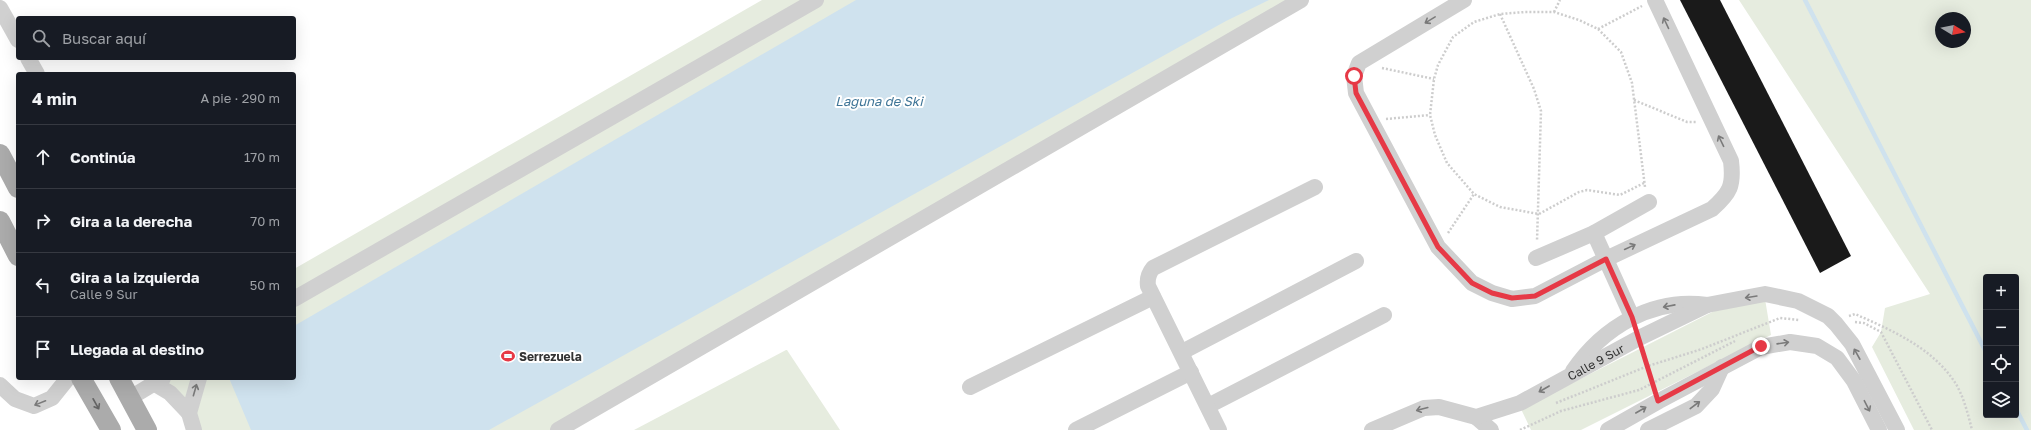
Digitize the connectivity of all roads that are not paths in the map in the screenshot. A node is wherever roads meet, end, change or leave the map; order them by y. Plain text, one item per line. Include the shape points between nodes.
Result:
1 (816, 0) edge
2 (1301, 0) edge
3 (1464, 0) edge
4 (1651, 2) edge
5 (0, 8) edge
6 (16, 36) edge
7 (29, 60) edge
8 (36, 72) edge
9 (0, 154) edge
10 (16, 184) edge
11 (1315, 187) dead end
12 (1649, 202) dead end
13 (0, 221) edge
14 (1594, 233) junction
15 (16, 252) edge
16 (1536, 258) road end
17 (1606, 259) junction
18 (1356, 261) dead end
19 (1153, 296) junction
20 (296, 298) edge
21 (1708, 305) junction
22 (1384, 315) dead end
23 (1632, 317) junction
24 (1182, 352) junction
25 (1722, 367) junction
26 (1191, 372) junction
27 (1572, 374) junction
28 (66, 380) edge
29 (83, 380) edge
30 (120, 380) edge
31 (198, 380) edge
32 (159, 381) edge
33 (0, 385) edge
34 (970, 387) dead end
35 (130, 398) junction
36 (1208, 406) junction
37 (189, 413) junction
38 (1476, 417) junction
39 (111, 430) edge
40 (147, 430) edge
41 (194, 430) edge
42 (558, 430) edge
43 (1076, 430) edge
44 (1219, 430) edge
45 (1372, 430) edge
46 (1491, 430) edge
47 (1608, 430) edge
48 (1649, 430) edge
49 (1879, 430) edge
50 (1897, 430) edge

1 - 20 street
2 - 42 street
3 -> 17 street via 1358,63 1354,76 1356,93 1438,247 1472,283 1492,293 1512,298 1535,296
17 -> 4 street via 1712,209 1726,196 1733,178 1731,161
5 - 6 street
7 - 8 street
9 - 10 main road
11 - 19 street via 1153,268 1147,280
12 - 14 street
13 - 15 main road
14 - 16 street
14 - 17 street
17 - 23 street
18 - 24 street
19 - 24 street
19 - 34 street
21 -> 23 street via 1688,302
21 - 27 street, Calle 9 Sur
50 -> 21 street, Calle 9 Sur via 1852,344 1828,316 1798,301 1764,294
22 - 36 street
23 - 27 street via 1605,334 1586,352
24 - 26 street
47 -> 25 street
48 -> 25 street via 1696,406 1712,389
25 -> 49 street via 1761,346 1790,342 1817,346 1837,358 1854,381
26 - 36 street
26 - 43 street
27 -> 38 street, Calle 9 Sur via 1520,403
28 -> 33 street via 52,398 34,406 15,399
29 -> 39 main road
30 - 35 main road
37 -> 31 street
32 - 35 street
32 - 37 street
35 - 40 main road
36 - 44 street
37 - 41 street
38 -> 45 street via 1439,407 1424,408
38 - 46 street

